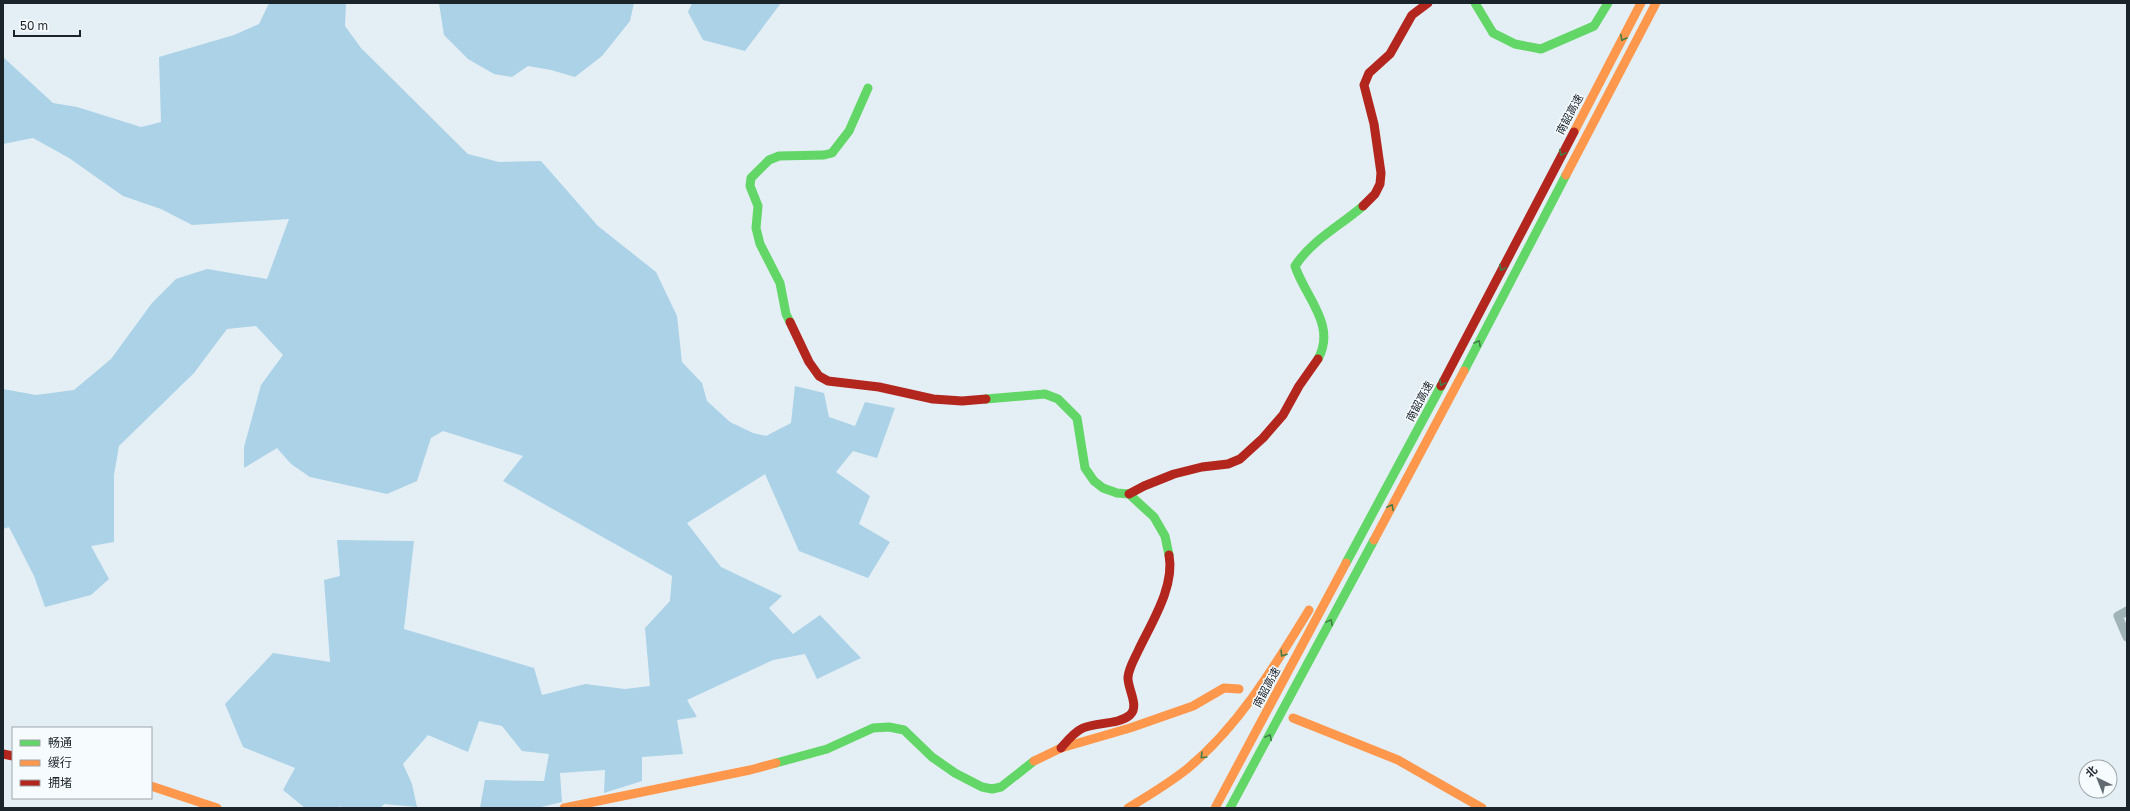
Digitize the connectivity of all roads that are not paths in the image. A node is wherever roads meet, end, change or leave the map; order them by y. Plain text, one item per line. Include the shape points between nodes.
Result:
1 (1428, 3) edge
2 (1475, 3) edge
3 (1608, 3) edge
4 (1641, 3) edge
5 (1656, 3) edge
6 (868, 88) dead end
7 (1412, 441) junction
8 (1129, 494) junction
9 (2127, 611) edge
10 (2127, 637) edge
11 (1239, 689) dead end
12 (1293, 718) dead end
13 (1061, 748) junction
14 (1259, 754) junction
15 (152, 786) edge
16 (217, 808) edge
17 (564, 808) edge
18 (1128, 808) edge
19 (1215, 808) edge
20 (1230, 808) edge
21 (1236, 808) edge
22 (1482, 808) edge

1 - 8 main road via 1412,15 1390,54 1369,72 1364,86 1374,124 1381,173 1380,184 1375,194 1303,254 1295,266 1298,277 1320,318 1325,336 1313,368 1301,382 1288,410 1236,462 1180,473 1141,486
2 - 3 main road via 1493,32 1515,44 1541,49 1594,26
4 -> 7 main road, 南韶高速
14 -> 5 main road via 1424,447
6 - 8 main road via 849,131 832,152 824,155 779,156 769,160 752,178 750,186 758,206 756,228 760,244 780,283 786,314 809,362 819,376 828,381 879,387 933,399 962,401 1045,394 1058,399 1077,418 1085,468 1094,481 1110,490
7 -> 18 main road via 1291,642 1253,699 1197,762 1151,796
7 - 19 main road, 南韶高速
8 - 13 main road via 1154,517 1165,536 1170,560 1168,581 1160,605 1131,666 1128,678 1134,706 1131,714 1124,719 1083,728 1068,738
9 - 10 street via 2118,616
11 - 13 main road via 1224,688 1193,706
12 - 22 main road via 1398,760
13 - 17 main road via 1037,759 1000,787 992,789 955,773 932,757 904,730 889,727 873,728 827,750 750,770
14 - 20 main road
14 - 21 main road
15 - 16 main road

